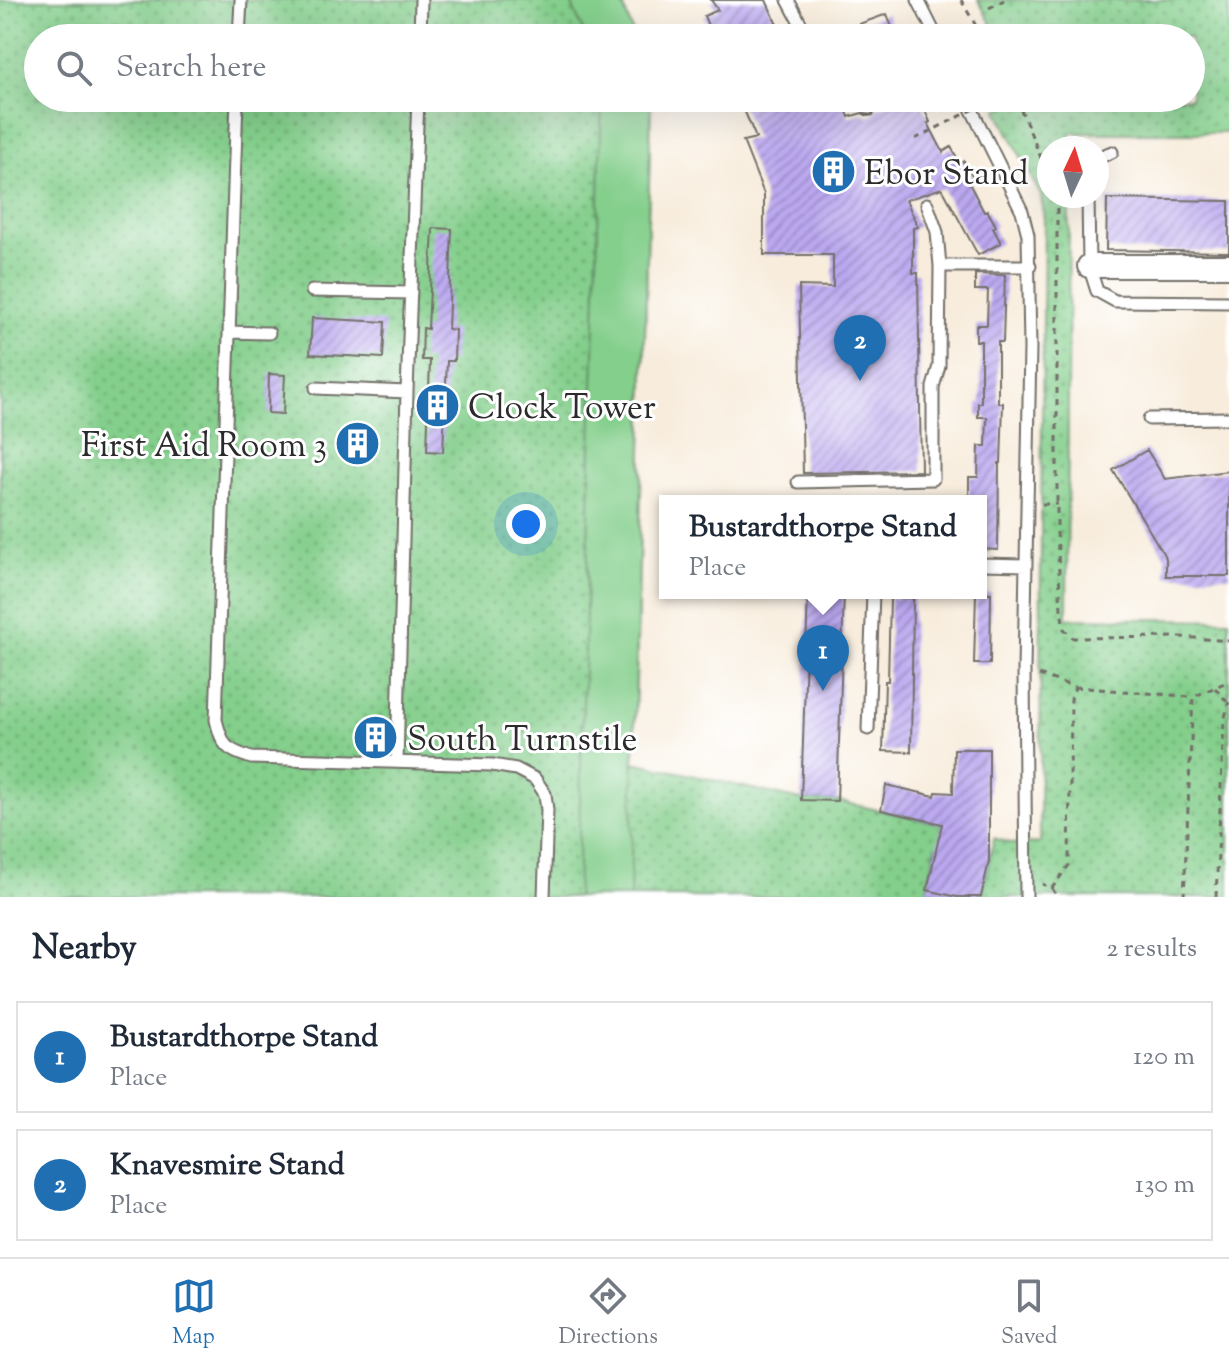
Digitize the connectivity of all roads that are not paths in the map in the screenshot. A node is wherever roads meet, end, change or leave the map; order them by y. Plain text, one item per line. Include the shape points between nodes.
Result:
1 (241, 0) edge
2 (421, 0) edge
3 (788, 0) edge
4 (918, 0) edge
5 (240, 24) edge
6 (420, 24) edge
7 (801, 24) edge
8 (930, 24) edge
9 (237, 112) edge
10 (417, 112) edge
11 (973, 112) edge
12 (1112, 152) dead end
13 (1109, 153) edge
14 (927, 204) dead end
15 (1086, 208) edge
16 (940, 266) junction
17 (1030, 266) junction
18 (1079, 266) junction
19 (1229, 266) edge
20 (312, 291) dead end
21 (411, 293) junction
22 (1229, 302) edge
23 (229, 332) junction
24 (269, 333) dead end
25 (316, 388) dead end
26 (407, 392) junction
27 (1229, 418) edge
28 (1149, 419) dead end
29 (798, 482) dead end
30 (987, 564) edge
31 (1026, 565) junction
32 (873, 599) edge
33 (868, 729) dead end
34 (397, 762) junction
35 (544, 897) edge
36 (1026, 897) edge

1 - 5 lane
2 - 6 lane
3 - 7 lane
4 - 8 lane
9 - 23 lane
10 - 21 lane
11 - 17 lane via 1022,211
12 - 13 lane
14 - 16 lane via 937,232
15 - 18 lane
16 - 17 lane
16 - 29 lane via 933,479
17 - 31 lane
18 - 19 street
18 - 22 lane via 1097,291 1115,301
20 - 21 lane
21 - 26 lane
23 - 24 lane
23 - 34 lane via 216,720 222,741 251,758
25 - 26 lane
26 - 34 lane
27 - 28 lane
30 - 31 lane
31 - 36 lane
32 - 33 lane
34 - 35 lane via 492,765 535,779 547,810

